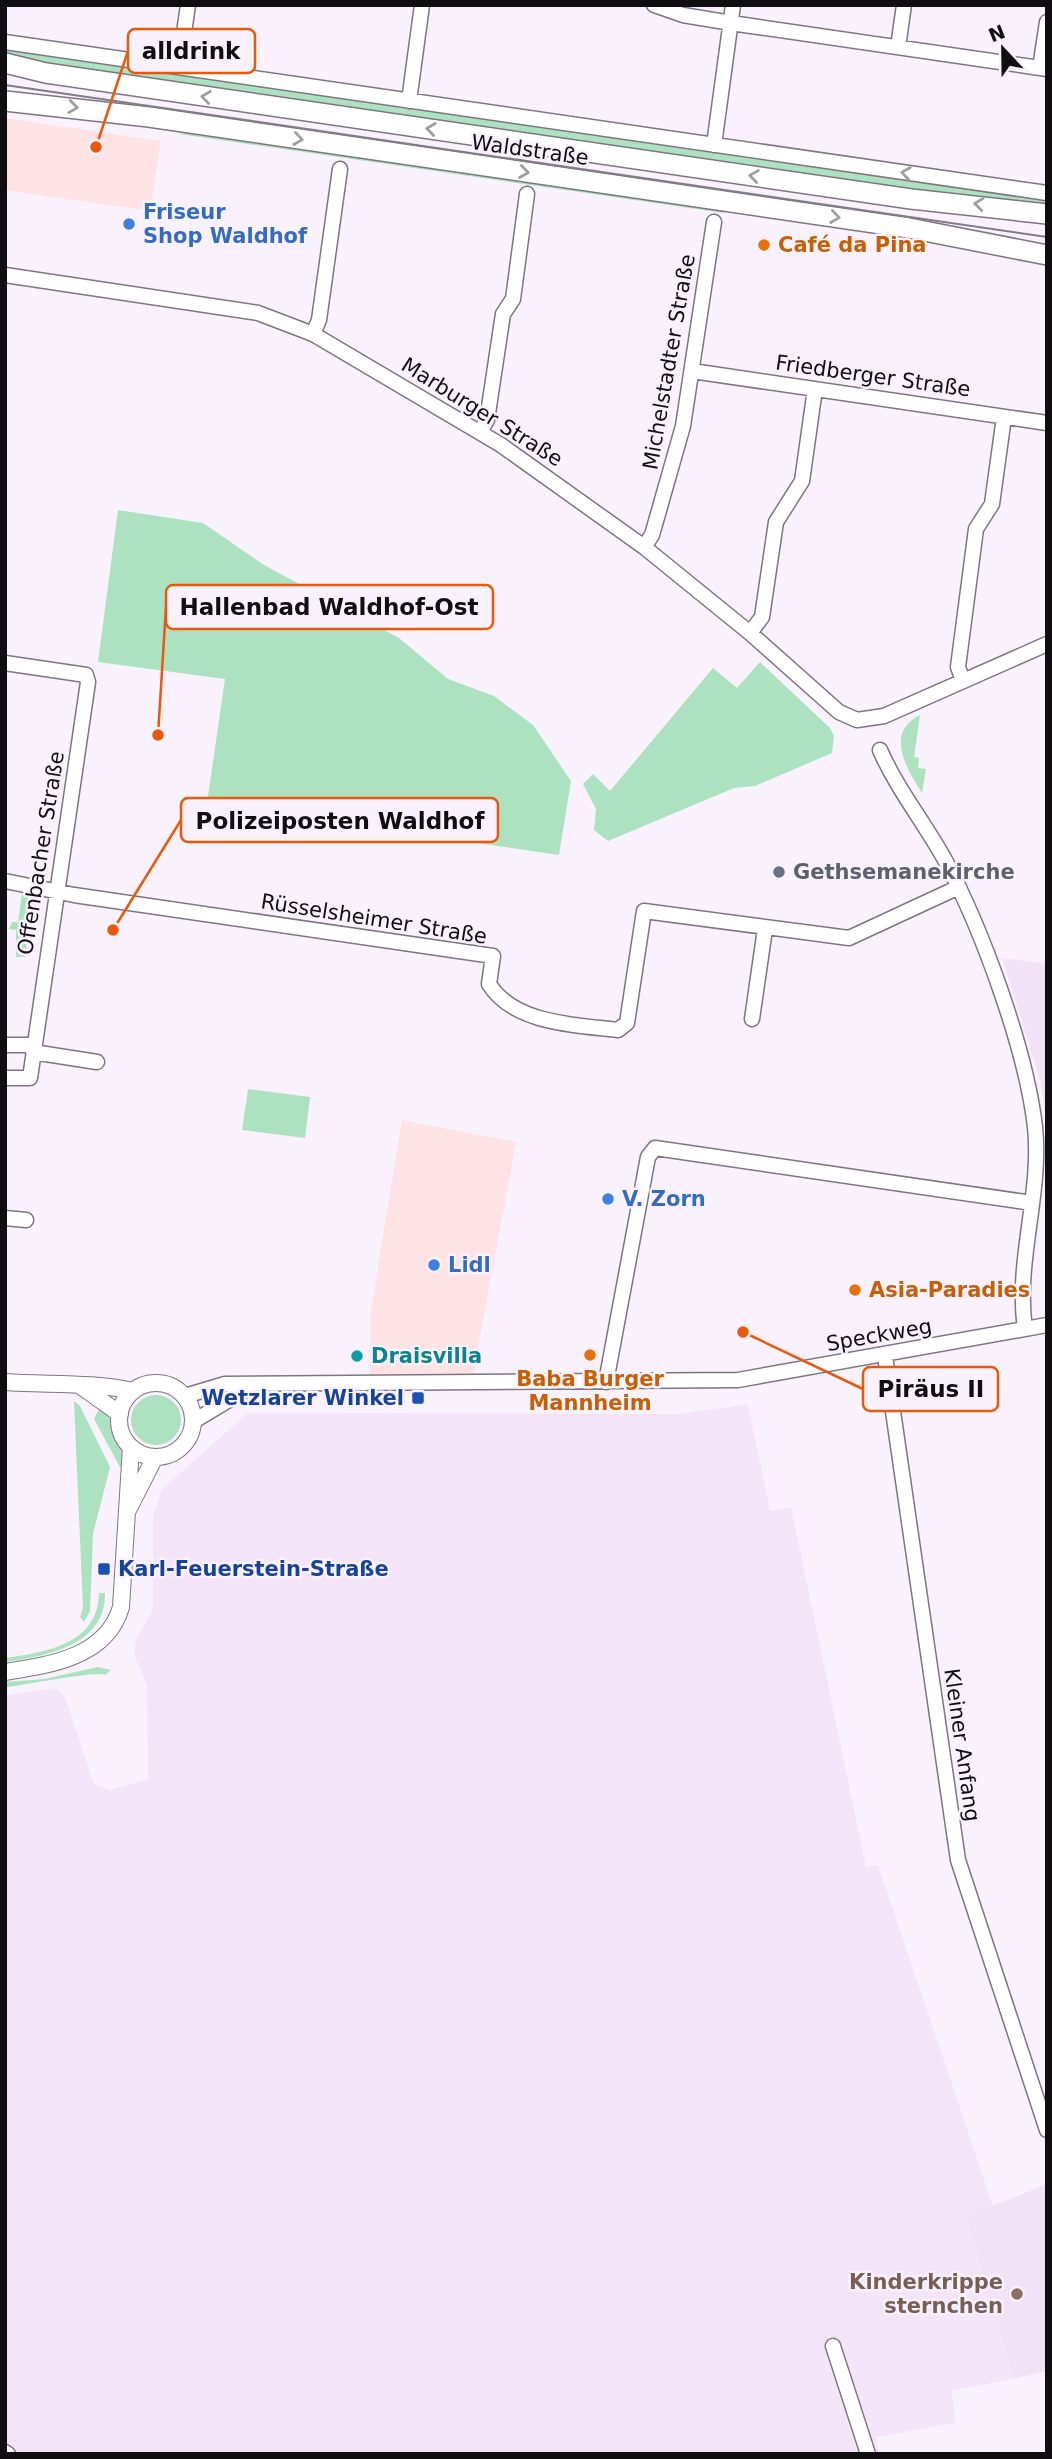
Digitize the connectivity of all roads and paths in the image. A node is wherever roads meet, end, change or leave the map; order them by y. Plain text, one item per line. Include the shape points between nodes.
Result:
1 (188, 5) edge
2 (422, 5) edge
3 (654, 5) edge
4 (733, 5) edge
5 (904, 5) edge
6 (1047, 22) edge
7 (731, 23) junction
8 (5, 42) edge
9 (898, 47) junction
10 (5, 63) edge
11 (179, 67) junction
12 (1043, 68) edge
13 (5, 101) edge
14 (409, 101) junction
15 (715, 145) junction
16 (340, 169) dead end
17 (1047, 193) edge
18 (527, 194) dead end
19 (1047, 214) edge
20 (714, 222) dead end
21 (1047, 255) edge
22 (5, 275) edge
23 (313, 334) junction
24 (692, 371) junction
25 (815, 389) junction
26 (1004, 417) junction
27 (1047, 423) edge
28 (480, 432) junction
29 (644, 547) junction
30 (750, 633) junction
31 (1047, 644) edge
32 (5, 663) edge
33 (963, 681) junction
34 (880, 750) dead end
35 (5, 881) edge
36 (959, 887) junction
37 (57, 890) junction
38 (765, 929) junction
39 (751, 1019) dead end
40 (5, 1045) edge
41 (33, 1048) junction
42 (97, 1062) dead end
43 (5, 1078) edge
44 (1032, 1203) junction
45 (5, 1219) edge
46 (26, 1220) dead end
47 (1047, 1325) edge
48 (1025, 1329) junction
49 (885, 1356) junction
50 (5, 1382) edge
51 (606, 1382) junction
52 (257, 1384) junction
53 (82, 1387) junction
54 (133, 1391) junction
55 (185, 1396) junction
56 (120, 1414) junction
57 (194, 1421) junction
58 (131, 1447) junction
59 (155, 1457) junction
60 (124, 1519) junction
61 (5, 1672) edge
62 (1047, 2130) edge
63 (833, 2346) dead end
64 (868, 2454) edge

1 - 11 street
2 - 14 street
3 - 7 street
4 - 7 street
5 - 9 street
6 - 12 street
7 - 9 street
7 - 15 street
8 - 11 street, Waldstraße
9 - 12 street
19 -> 10 main road, Waldstraße via 911,199 46,74
11 - 14 street, Waldstraße
13 -> 21 main road, Waldstraße via 149,117 799,212
14 - 15 street, Waldstraße
17 -> 15 street, Waldstraße
16 - 23 street
18 - 28 street via 513,299 502,314 487,420
20 - 24 street, Michelstadter Straße
22 - 23 street, Marburger Straße via 258,313
23 - 28 street, Marburger Straße
24 - 25 street, Friedberger Straße
24 - 29 street, Michelstadter Straße via 671,477
25 - 26 street, Friedberger Straße
25 - 30 street via 802,481 776,522 762,617
26 - 27 street, Friedberger Straße
26 - 33 street via 992,504 976,530 958,667
28 - 29 street, Marburger Straße
29 - 30 street, Marburger Straße
30 - 33 street, Marburger Straße via 839,712 857,720 872,720
31 - 33 street
32 - 37 street, Offenbacher Straße via 86,675 88,682
34 - 36 street
35 - 37 street, Rüsselsheimer Straße
36 - 38 street, Rüsselsheimer Straße via 849,938
36 - 44 street via 1007,1016 1031,1106 1036,1152
37 - 38 street, Rüsselsheimer Straße via 493,956 489,984 498,998 530,1016 618,1030 628,1023 644,911
37 - 41 street, Offenbacher Straße
38 - 39 street
40 - 41 street
41 - 42 street
41 - 43 street, Offenbacher Straße via 30,1078
44 - 48 street via 1021,1292
44 - 51 street via 655,1147 648,1157
45 - 46 street
47 - 48 street, Speckweg
48 - 49 street, Speckweg
49 - 51 street, Speckweg via 738,1380
49 - 62 street, Kleiner Anfang via 958,1860
50 - 53 street
51 - 52 street, Speckweg
52 - 55 street, Speckweg via 225,1384
52 - 57 street
53 - 54 street via 107,1385
53 - 56 street
54 - 55 street via 143,1385 166,1384
54 - 56 street
55 - 57 street
56 - 58 street via 121,1431
57 - 59 street via 177,1450
58 - 59 street
58 - 60 street
59 - 60 street
60 - 61 street via 121,1606 107,1635 81,1654
63 - 64 street

